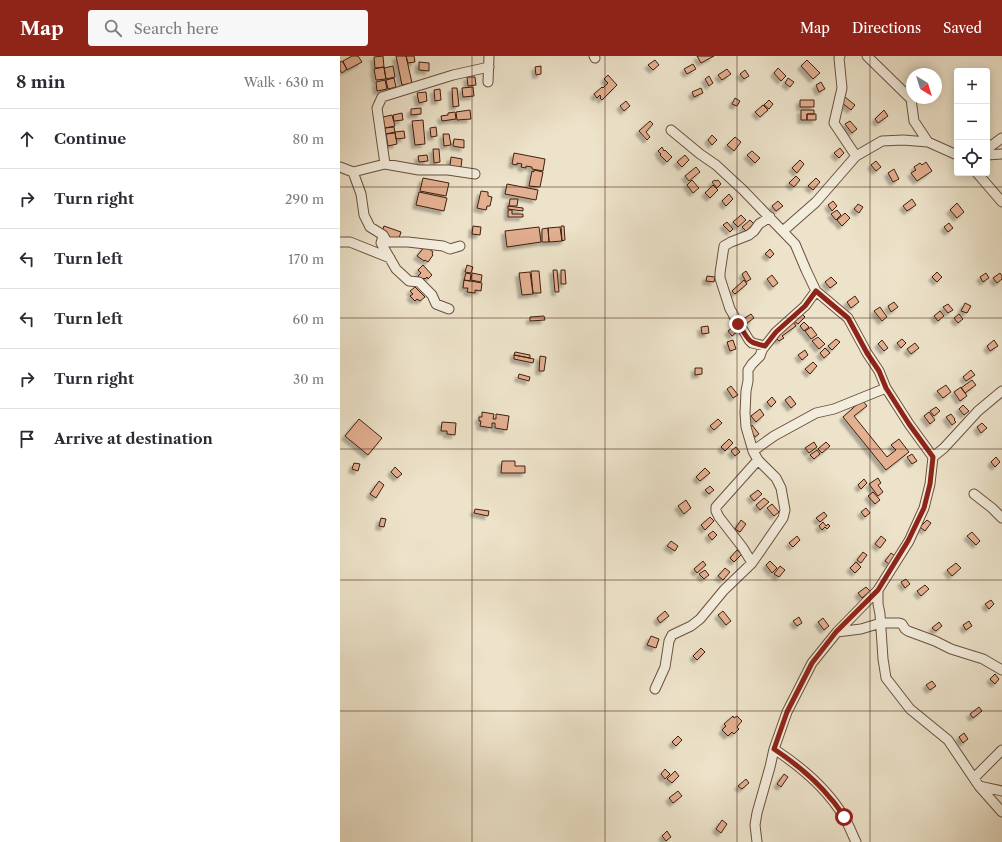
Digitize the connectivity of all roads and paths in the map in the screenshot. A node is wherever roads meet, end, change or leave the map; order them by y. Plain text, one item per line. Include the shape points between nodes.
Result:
1 (489, 56) edge
2 (840, 56) edge
3 (867, 56) edge
4 (489, 67) junction
5 (488, 82) dead end
6 (671, 130) dead end
7 (1002, 138) edge
8 (928, 142) junction
9 (990, 147) edge
10 (954, 154) edge
11 (1002, 154) edge
12 (990, 155) edge
13 (856, 156) junction
14 (385, 164) junction
15 (340, 167) edge
16 (353, 172) junction
17 (475, 174) dead end
18 (980, 176) edge
19 (1002, 202) edge
20 (770, 217) junction
21 (783, 231) junction
22 (383, 235) junction
23 (340, 242) edge
24 (460, 246) dead end
25 (390, 258) junction
26 (816, 291) junction
27 (449, 308) dead end
28 (765, 346) junction
29 (886, 388) junction
30 (1002, 391) edge
31 (753, 450) junction
32 (933, 457) junction
33 (758, 460) junction
34 (974, 494) dead end
35 (1002, 518) edge
36 (752, 562) junction
37 (878, 590) junction
38 (881, 623) junction
39 (836, 632) junction
40 (1002, 670) edge
41 (655, 689) dead end
42 (774, 749) junction
43 (1002, 750) edge
44 (976, 782) junction
45 (1002, 790) edge
46 (1002, 812) edge
47 (757, 842) edge
48 (856, 842) edge

1 - 4 street
2 - 13 street via 842,88 834,123
3 - 8 street via 911,99 914,121
4 - 5 street
4 - 14 street via 453,75 382,97 377,108
6 - 20 street via 716,165
7 - 9 street
8 - 10 street
8 - 13 street via 882,141
11 - 12 street
13 - 21 street via 816,202
14 - 16 street
14 - 17 street via 419,170 448,170
15 - 16 street
16 - 22 street via 361,194 364,215 370,227
18 - 19 street
20 - 21 street
20 - 28 street via 748,235 724,246 720,273 736,321 752,343
21 - 26 street via 794,244
22 - 24 street via 387,242 408,242 450,249
22 - 25 street via 381,243
23 - 25 street via 350,242
25 - 27 street via 396,269 409,282 419,282 432,295 436,304
26 - 28 street via 805,306 776,332
26 - 29 street via 848,318
28 - 31 street via 748,370 745,413
29 - 31 street via 834,409 816,413
29 - 32 street
30 - 32 street via 978,411
31 - 33 street
32 - 37 street via 924,508 908,541
33 - 36 street via 776,478 781,488 785,510 778,526
33 - 36 street via 716,507 719,517
34 - 35 street
36 - 41 street via 700,619 672,635 665,667
37 - 38 street
37 - 39 street
38 - 39 street
38 - 40 street via 902,624 908,631
38 - 44 street via 886,678 910,710 948,740
39 - 42 street via 812,663 787,712
42 - 47 street via 757,813
42 - 48 street via 806,772 831,799 844,817
43 - 44 street
44 - 45 street
44 - 46 street

